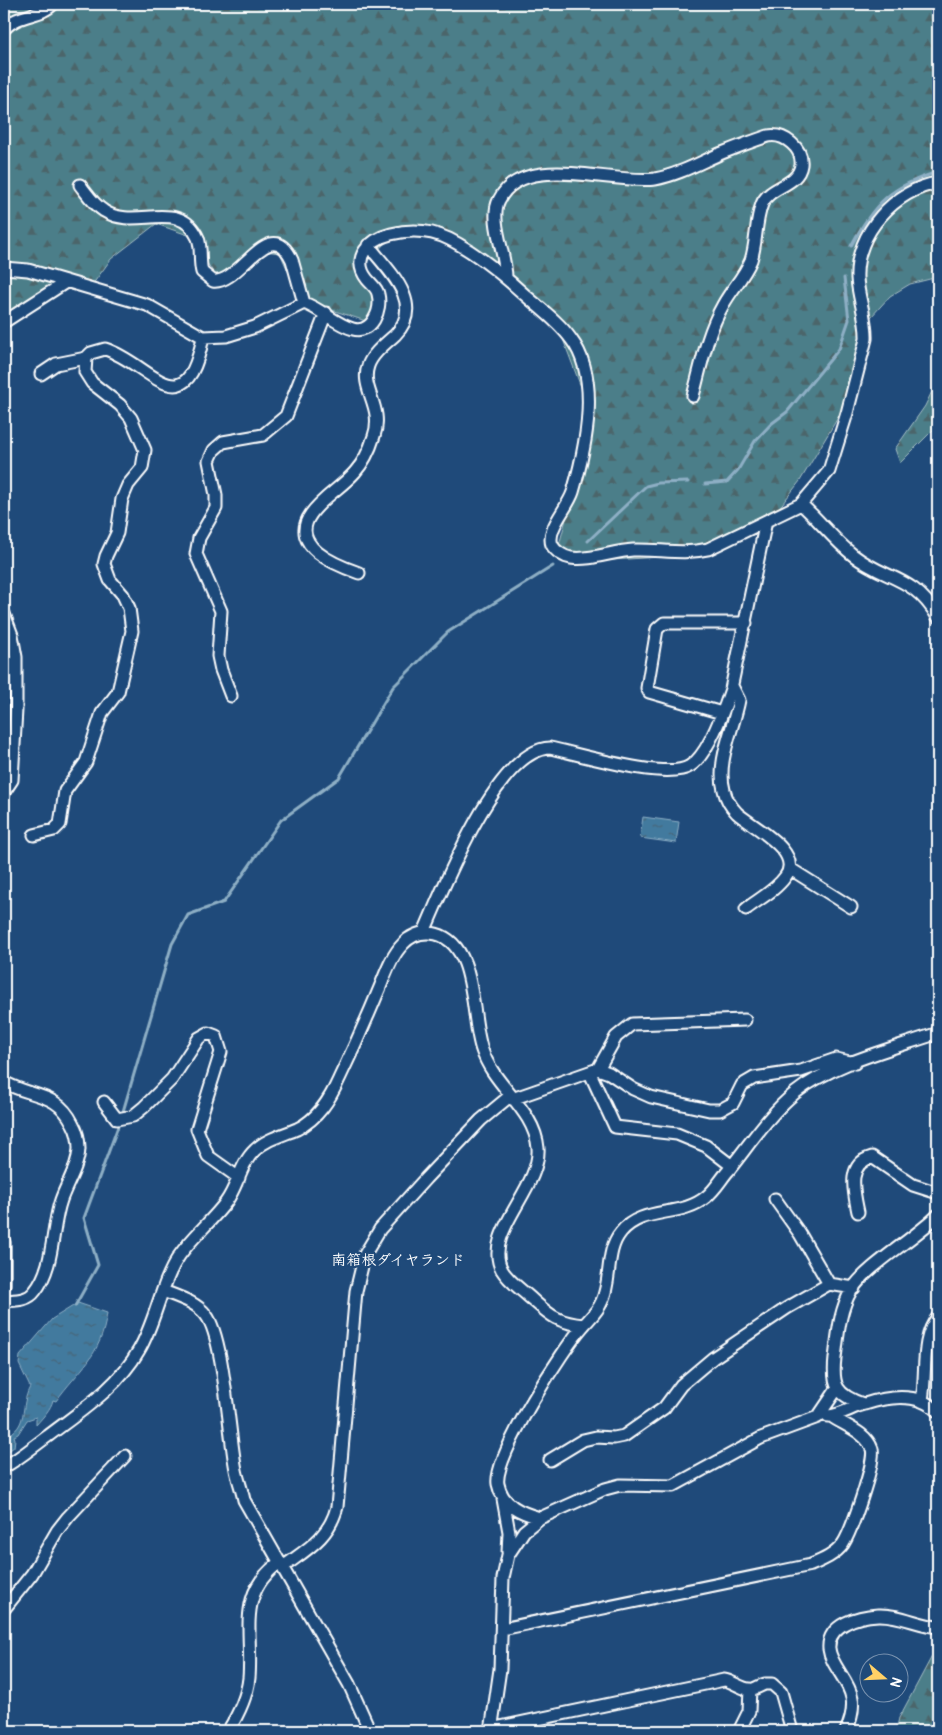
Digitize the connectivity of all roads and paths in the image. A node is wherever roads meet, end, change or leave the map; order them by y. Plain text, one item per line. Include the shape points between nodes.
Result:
1 (53, 4) edge
2 (4, 29) edge
3 (938, 183) edge
4 (80, 185) dead end
5 (368, 245) junction
6 (4, 268) edge
7 (506, 277) junction
8 (66, 282) junction
9 (304, 303) junction
10 (326, 313) junction
11 (4, 322) edge
12 (204, 337) junction
13 (86, 358) junction
14 (41, 374) dead end
15 (693, 396) dead end
16 (801, 504) junction
17 (766, 521) junction
18 (359, 573) dead end
19 (4, 614) edge
20 (938, 617) edge
21 (746, 623) junction
22 (732, 686) junction
23 (231, 696) dead end
24 (722, 713) junction
25 (4, 792) edge
26 (34, 835) dead end
27 (789, 868) junction
28 (851, 907) dead end
29 (746, 909) dead end
30 (424, 932) junction
31 (745, 1020) dead end
32 (938, 1033) edge
33 (855, 1062) junction
34 (594, 1071) junction
35 (4, 1082) edge
36 (511, 1098) junction
37 (104, 1102) dead end
38 (732, 1166) junction
39 (239, 1178) junction
40 (938, 1193) edge
41 (775, 1199) dead end
42 (858, 1212) dead end
43 (938, 1215) edge
44 (4, 1242) edge
45 (829, 1284) junction
46 (4, 1285) edge
47 (854, 1288) junction
48 (163, 1291) junction
49 (4, 1301) edge
50 (938, 1317) edge
51 (584, 1325) junction
52 (837, 1389) junction
53 (922, 1400) junction
54 (863, 1404) junction
55 (938, 1412) edge
56 (832, 1416) junction
57 (818, 1417) junction
58 (125, 1456) dead end
59 (550, 1460) dead end
60 (4, 1467) edge
61 (503, 1497) junction
62 (540, 1518) junction
63 (508, 1554) junction
64 (281, 1564) junction
65 (4, 1609) edge
66 (938, 1628) edge
67 (502, 1629) junction
68 (750, 1689) junction
69 (491, 1730) edge
70 (228, 1731) edge
71 (370, 1731) edge
72 (739, 1731) edge
73 (792, 1731) edge
74 (846, 1731) edge

1 - 2 street via 11,21
3 - 16 street via 915,188 893,204 874,225 865,242 857,268 867,328 865,346 829,471
4 - 9 street via 103,211 110,214 139,220 168,215 184,222 198,238 202,272 213,281 226,280 259,248 279,245 292,260
5 - 7 street via 404,231 430,232 449,239
5 - 10 street via 360,262 366,278 379,295 378,313 372,323 355,329
5 - 18 street via 405,295 406,314 397,333 368,367 369,390 378,418 367,456 354,473 310,514 305,528 307,541 321,555 338,566
6 - 8 street via 28,270
7 - 15 street via 496,208 504,191 520,178 549,173 655,179 768,136 790,141 800,156 800,168 791,181 774,191 762,204 751,259 711,330
7 - 17 street via 572,339 585,363 589,390 588,420 573,492 550,537 558,552 570,558 633,550 697,552
8 - 11 street
8 - 12 street via 147,305
9 - 10 street
9 - 12 street via 255,327 226,336
10 - 23 street via 286,416 263,435 222,442 209,461 216,508 199,538 196,554 221,611 218,656
12 - 13 street via 192,373 178,384 158,381 105,349
13 - 14 street via 56,364
13 - 26 street via 87,377 131,418 144,450 142,468 128,485 122,499 117,533 104,564 110,580 129,608 132,631 118,692 102,713 86,762 65,791 60,824 54,830
16 - 17 street
16 - 20 street via 857,557 915,588
17 - 21 street
19 - 25 street via 16,657 16,710 12,780
21 - 22 street
21 - 24 street via 664,623 657,629 649,692
22 - 24 street
22 - 27 street via 739,700 725,755 724,791 736,811 784,850
24 - 30 street via 697,760 680,770 660,772 550,748 541,748 524,758 493,792 448,877
27 - 28 street
27 - 29 street via 786,877
30 - 36 street via 447,939 461,953 482,1052
30 - 39 street via 411,936 401,945 323,1107 305,1124 257,1147 245,1161
31 - 34 street via 632,1024 616,1037
32 - 33 street
33 - 34 street via 836,1059 801,1071 754,1078 742,1085 729,1107 720,1110 651,1097 609,1073
33 - 38 street via 836,1069 795,1094 767,1122
34 - 36 street
34 - 38 street via 615,1127 677,1134 706,1146
35 - 49 street via 61,1105 74,1125 79,1150 61,1200 41,1282 34,1293 24,1299
36 - 51 street via 524,1113 534,1133 538,1160 501,1238 498,1256 501,1268 510,1280 556,1320
36 - 64 street via 460,1140 370,1243 356,1291 334,1520 318,1541
37 - 39 street via 117,1119 133,1116 172,1079 199,1038 208,1033 216,1036 221,1052 198,1129 208,1156
38 - 51 street via 707,1197 680,1211 636,1219 620,1233 611,1254 603,1299
39 - 48 street via 228,1199 180,1255
40 - 42 street via 914,1185 872,1157 862,1161 853,1179
41 - 45 street
43 - 47 street
44 - 46 street
45 - 47 street
45 - 59 street via 713,1358 681,1385 664,1408 624,1436 590,1438
47 - 52 street via 840,1322 834,1373
48 - 60 street via 140,1349 121,1378
48 - 64 street via 185,1300 208,1317 219,1350 236,1470 244,1500
50 - 53 street via 930,1330 927,1345
51 - 61 street via 568,1342 506,1452 498,1476
52 - 54 street
52 - 57 street
53 - 54 street via 897,1397
53 - 55 street
54 - 56 street
56 - 57 street
56 - 67 street via 859,1432 873,1451 850,1532 832,1554 817,1563 794,1569
57 - 62 street via 761,1438 673,1486 620,1485
58 - 65 street via 68,1517 32,1574
61 - 62 street via 510,1506
61 - 63 street via 509,1532
62 - 63 street via 524,1531
63 - 67 street
64 - 70 street via 259,1580 251,1599 249,1678 242,1704
64 - 71 street via 348,1684
66 - 74 street via 878,1615 846,1622 836,1628 829,1650 852,1695 853,1708
67 - 69 street
68 - 69 street via 724,1680
68 - 72 street via 749,1711
68 - 73 street via 765,1684 777,1687

